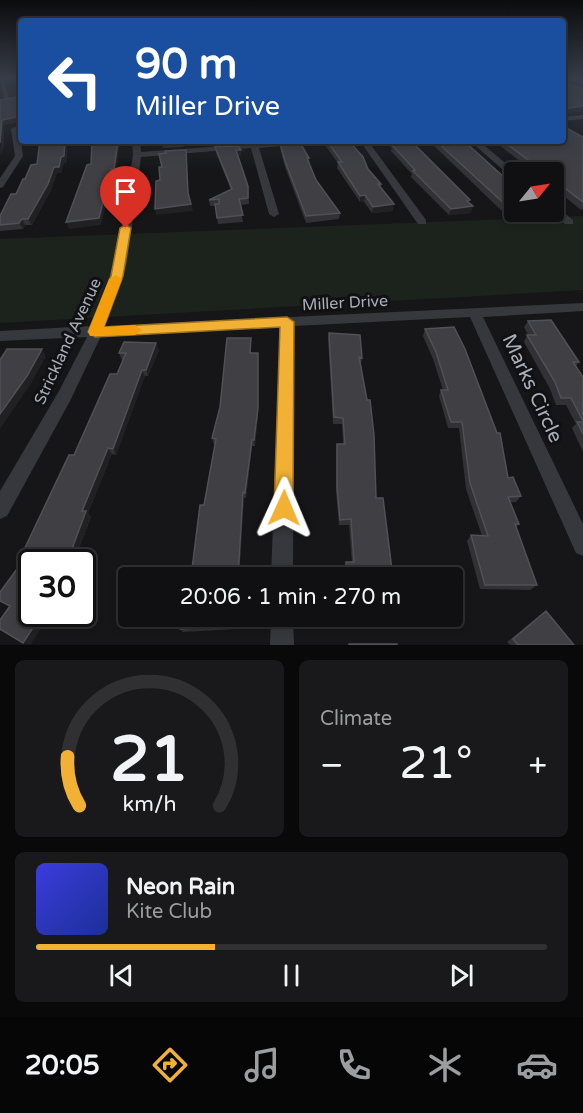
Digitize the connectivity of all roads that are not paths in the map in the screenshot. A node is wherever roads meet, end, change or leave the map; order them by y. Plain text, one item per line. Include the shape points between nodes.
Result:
1 (583, 117) edge
2 (566, 119) edge
3 (14, 129) edge
4 (566, 129) edge
5 (583, 140) edge
6 (231, 144) edge
7 (254, 144) edge
8 (366, 144) edge
9 (478, 144) edge
10 (137, 148) edge
11 (504, 166) edge
12 (0, 185) edge
13 (274, 214) dead end
14 (564, 217) edge
15 (422, 222) dead end
16 (569, 222) dead end
17 (583, 307) edge
18 (475, 313) junction
19 (287, 322) junction
20 (95, 332) junction
21 (0, 336) edge
22 (0, 509) edge
23 (583, 546) edge
24 (282, 567) edge
25 (282, 627) edge
26 (282, 645) edge

1 - 2 street
3 - 12 street via 19,156
4 - 5 street
6 - 10 street
7 - 13 street
8 - 15 street
9 - 11 street
10 - 20 street, Strickland Avenue via 117,276
14 - 16 street
17 - 18 street, Miller Drive
18 - 19 street, Miller Drive
18 - 23 street, Marks Circle
19 - 20 street, Miller Drive
19 - 24 street
20 - 21 street, Miller Drive
20 - 22 street, Strickland Avenue
25 - 26 street

